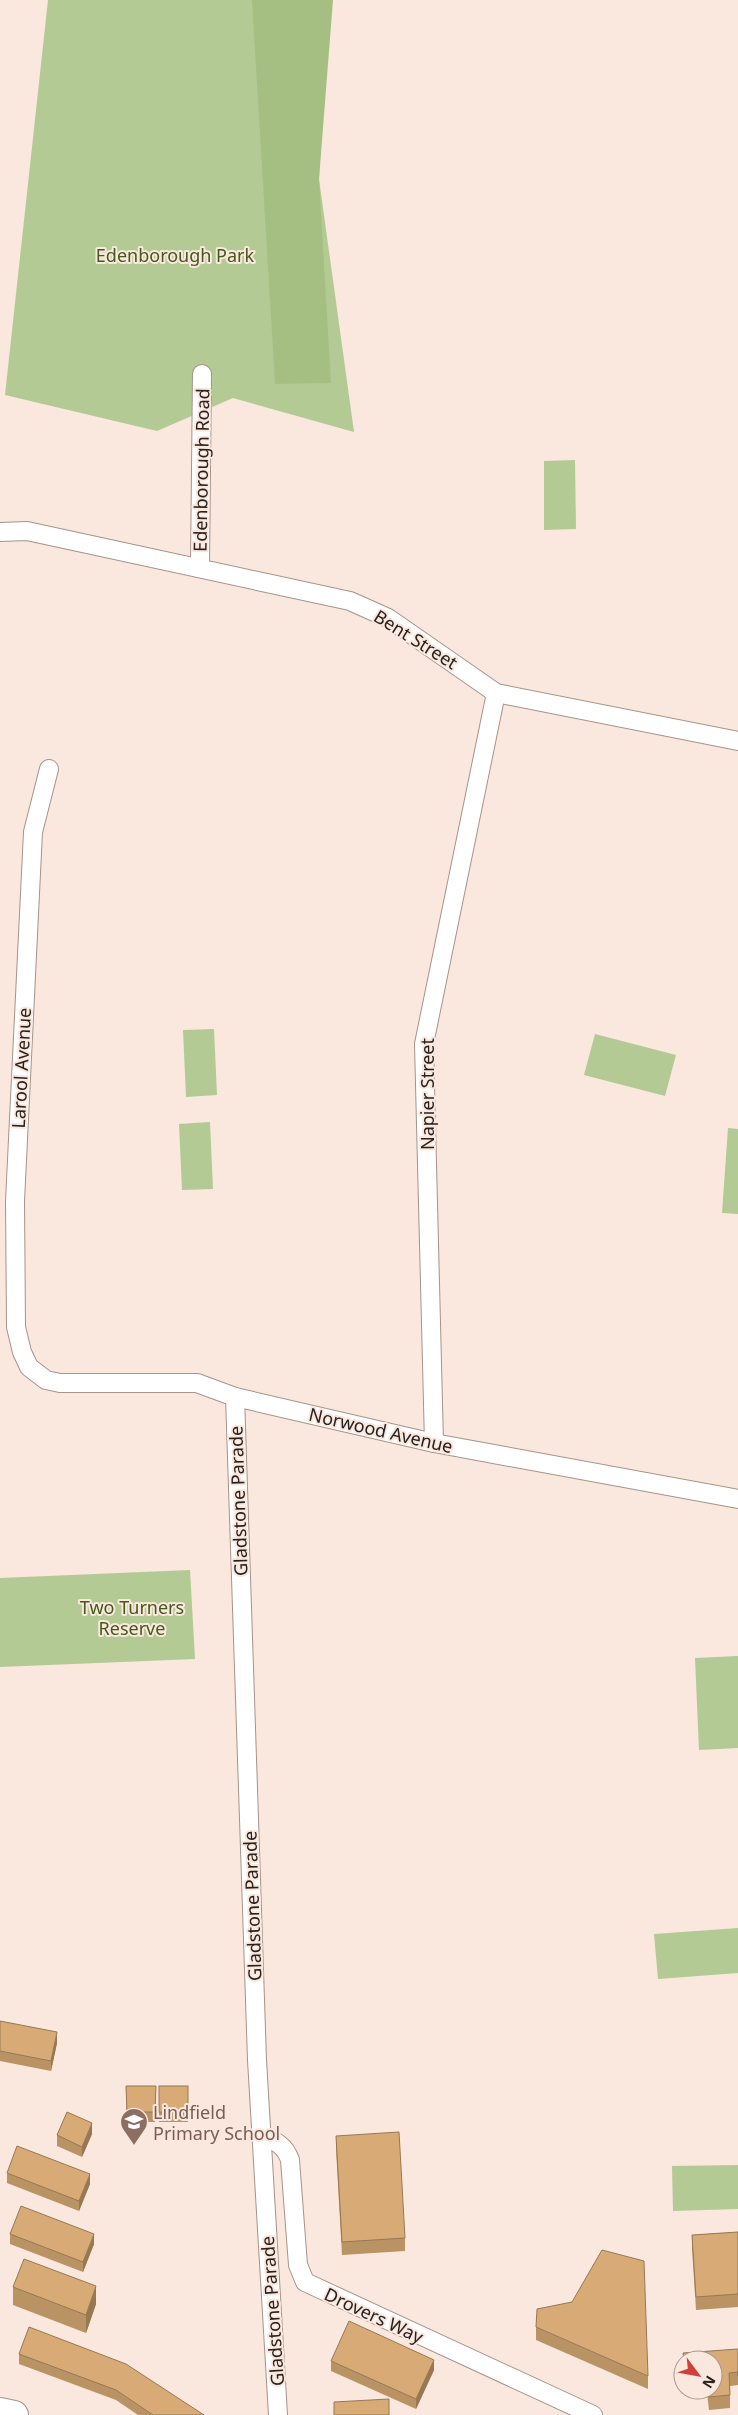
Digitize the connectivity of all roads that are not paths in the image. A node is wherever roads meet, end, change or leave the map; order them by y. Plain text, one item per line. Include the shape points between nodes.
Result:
1 (202, 374) dead end
2 (0, 532) edge
3 (200, 566) junction
4 (496, 693) junction
5 (738, 741) edge
6 (49, 769) dead end
7 (7, 1202) edge
8 (29, 1367) joint
9 (235, 1397) junction
10 (434, 1443) junction
11 (738, 1499) edge
12 (261, 2135) junction
13 (0, 2412) edge
14 (14, 2415) edge
15 (278, 2415) edge
16 (593, 2415) edge

1 - 3 street, Edenborough Road
2 - 3 street, Bent Street via 27,531
3 - 4 street, Bent Street via 350,600 402,627
4 - 5 street, Bent Street
4 - 10 street, Napier Street via 424,1044
6 - 7 street, Larool Avenue via 33,832
7 - 8 street, Larool Avenue via 16,1327
8 - 9 street, Norwood Avenue via 46,1380 60,1383 197,1383
9 - 10 street, Norwood Avenue
9 - 12 street, Gladstone Parade
10 - 11 street, Norwood Avenue
12 - 15 street, Gladstone Parade
12 - 16 street, Drovers Way via 281,2144 290,2160 298,2264 305,2282
13 - 14 highway

